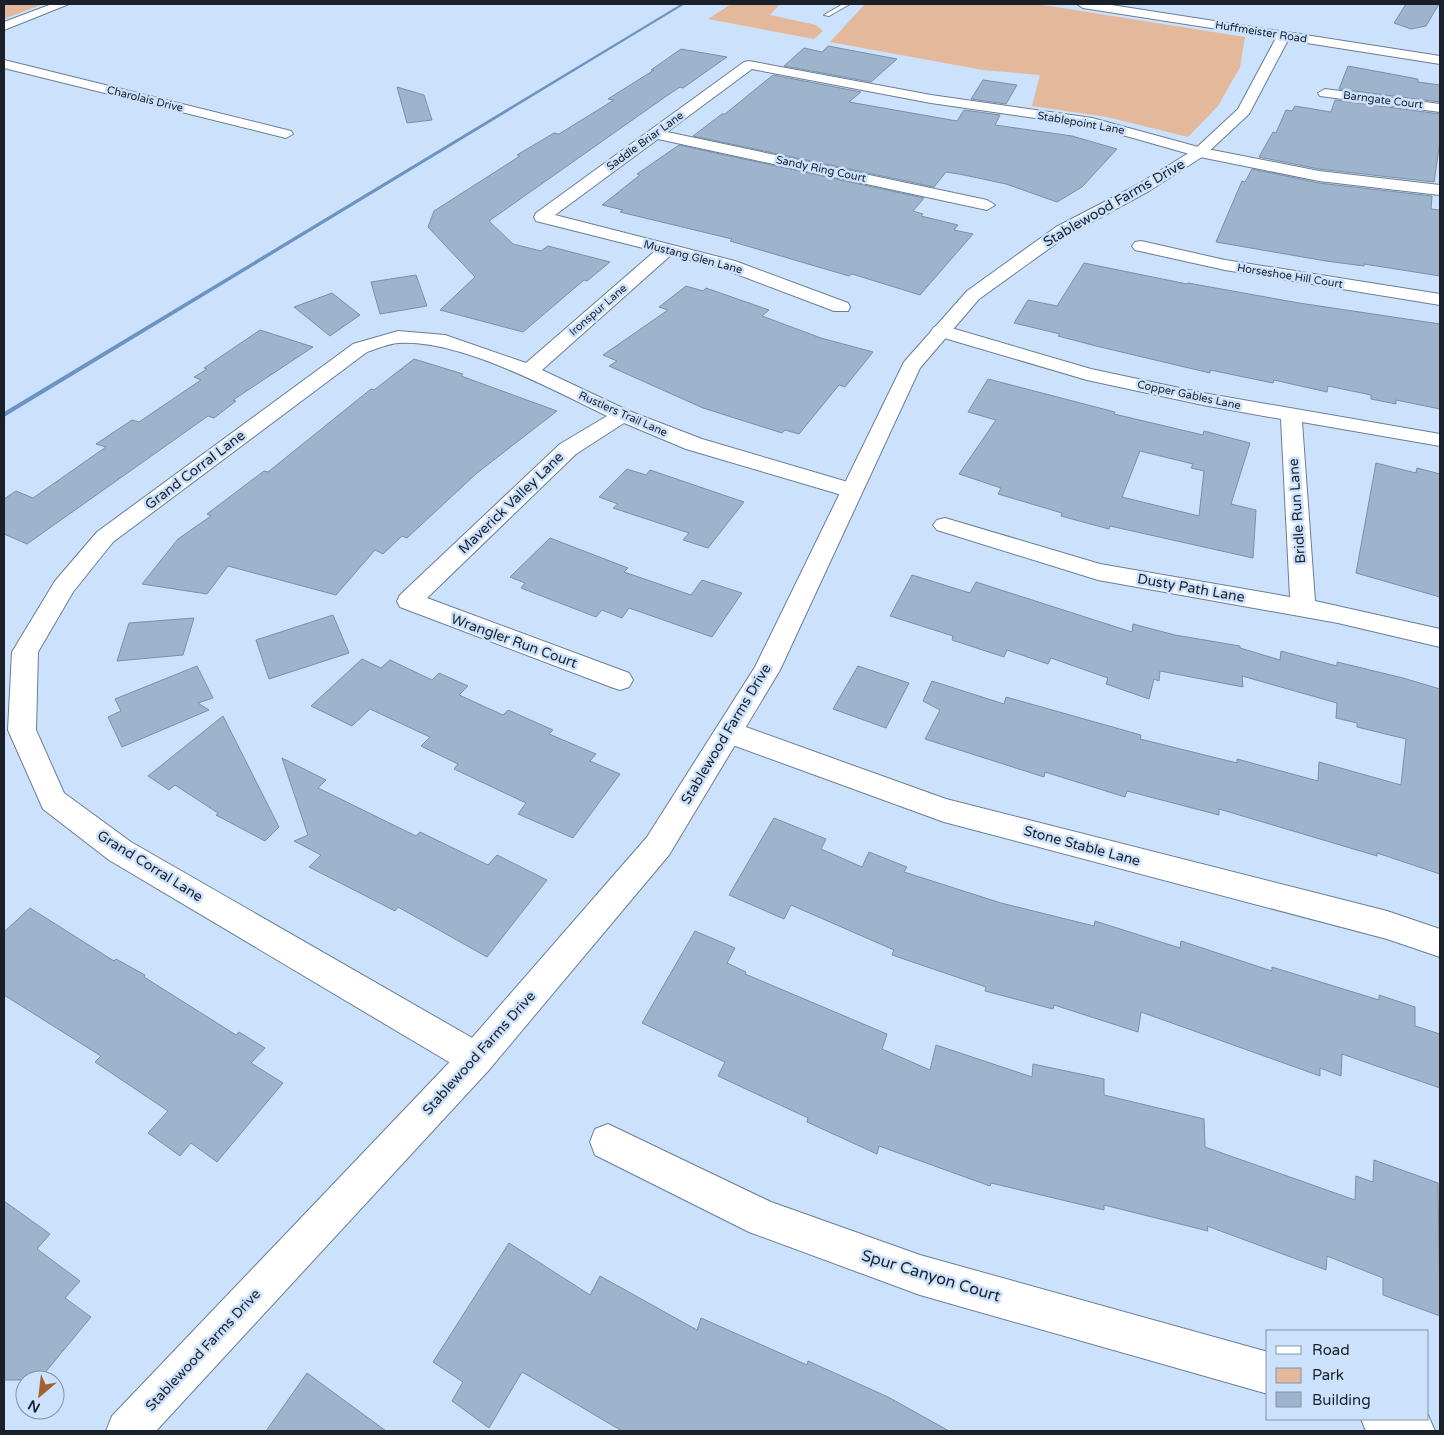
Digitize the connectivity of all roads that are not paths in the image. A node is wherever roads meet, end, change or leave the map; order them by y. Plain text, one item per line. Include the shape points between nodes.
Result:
1 (63, 4) edge
2 (847, 4) edge
3 (1083, 4) edge
4 (828, 15) dead end
5 (4, 26) edge
6 (1284, 35) junction
7 (1440, 60) edge
8 (4, 64) edge
9 (749, 65) joint
10 (1325, 93) dead end
11 (1440, 108) edge
12 (286, 134) dead end
13 (656, 134) junction
14 (1200, 152) junction
15 (1440, 190) edge
16 (987, 205) dead end
17 (542, 218) joint
18 (1141, 246) dead end
19 (668, 249) junction
20 (1440, 300) edge
21 (841, 307) dead end
22 (941, 331) junction
23 (398, 337) joint
24 (529, 371) junction
25 (622, 415) junction
26 (1291, 415) junction
27 (1440, 440) edge
28 (850, 490) junction
29 (945, 525) dead end
30 (409, 601) joint
31 (1303, 608) junction
32 (1440, 638) edge
33 (620, 680) dead end
34 (14, 682) edge
35 (729, 732) junction
36 (1440, 943) edge
37 (476, 1059) junction
38 (608, 1142) dead end
39 (1266, 1373) edge
40 (1385, 1420) edge
41 (127, 1431) edge
42 (1414, 1431) edge

1 - 5 street
2 - 4 lane
3 - 6 street, Huffmeister Road
6 - 7 street, Huffmeister Road
6 - 14 street, Stablewood Farms Drive via 1244,111
8 - 12 street, Charolais Drive
9 - 13 street, Saddle Briar Lane
9 - 14 street, Stablepoint Lane via 931,99 1092,122
10 - 11 street, Barngate Court
13 - 16 street, Sandy Ring Court
13 - 17 street, Saddle Briar Lane
14 - 15 street, Stablepoint Lane via 1319,176
14 - 22 street, Stablewood Farms Drive via 1143,188 1062,231 973,295
17 - 19 street, Mustang Glen Lane
18 - 20 street, Horseshoe Hill Court via 1225,265
19 - 21 street, Mustang Glen Lane via 729,264
19 - 24 street, Ironspur Lane
22 - 26 street, Copper Gables Lane via 1087,374
22 - 28 street, Stablewood Farms Drive via 911,366
23 - 24 street, Rustlers Trail Lane via 445,341
23 - 34 street, Grand Corral Lane via 360,348 105,537 64,587 25,652
24 - 25 street, Rustlers Trail Lane
25 - 28 street, Rustlers Trail Lane via 694,444
25 - 30 street, Maverick Valley Lane via 568,449
26 - 27 street, Copper Gables Lane
26 - 31 street, Bridle Run Lane
28 - 35 street, Stablewood Farms Drive via 767,670
29 - 31 street, Dusty Path Lane via 1098,572
30 - 33 street, Wrangler Run Court
31 - 32 street, Dusty Path Lane
34 - 37 street, Grand Corral Lane via 22,730 53,801 120,851
35 - 36 street, Stone Stable Lane via 944,810 1387,925
35 - 37 street, Stablewood Farms Drive via 658,846
37 - 41 street, Stablewood Farms Drive
38 - 39 street, Spur Canyon Court via 763,1218 920,1275
40 - 42 street

